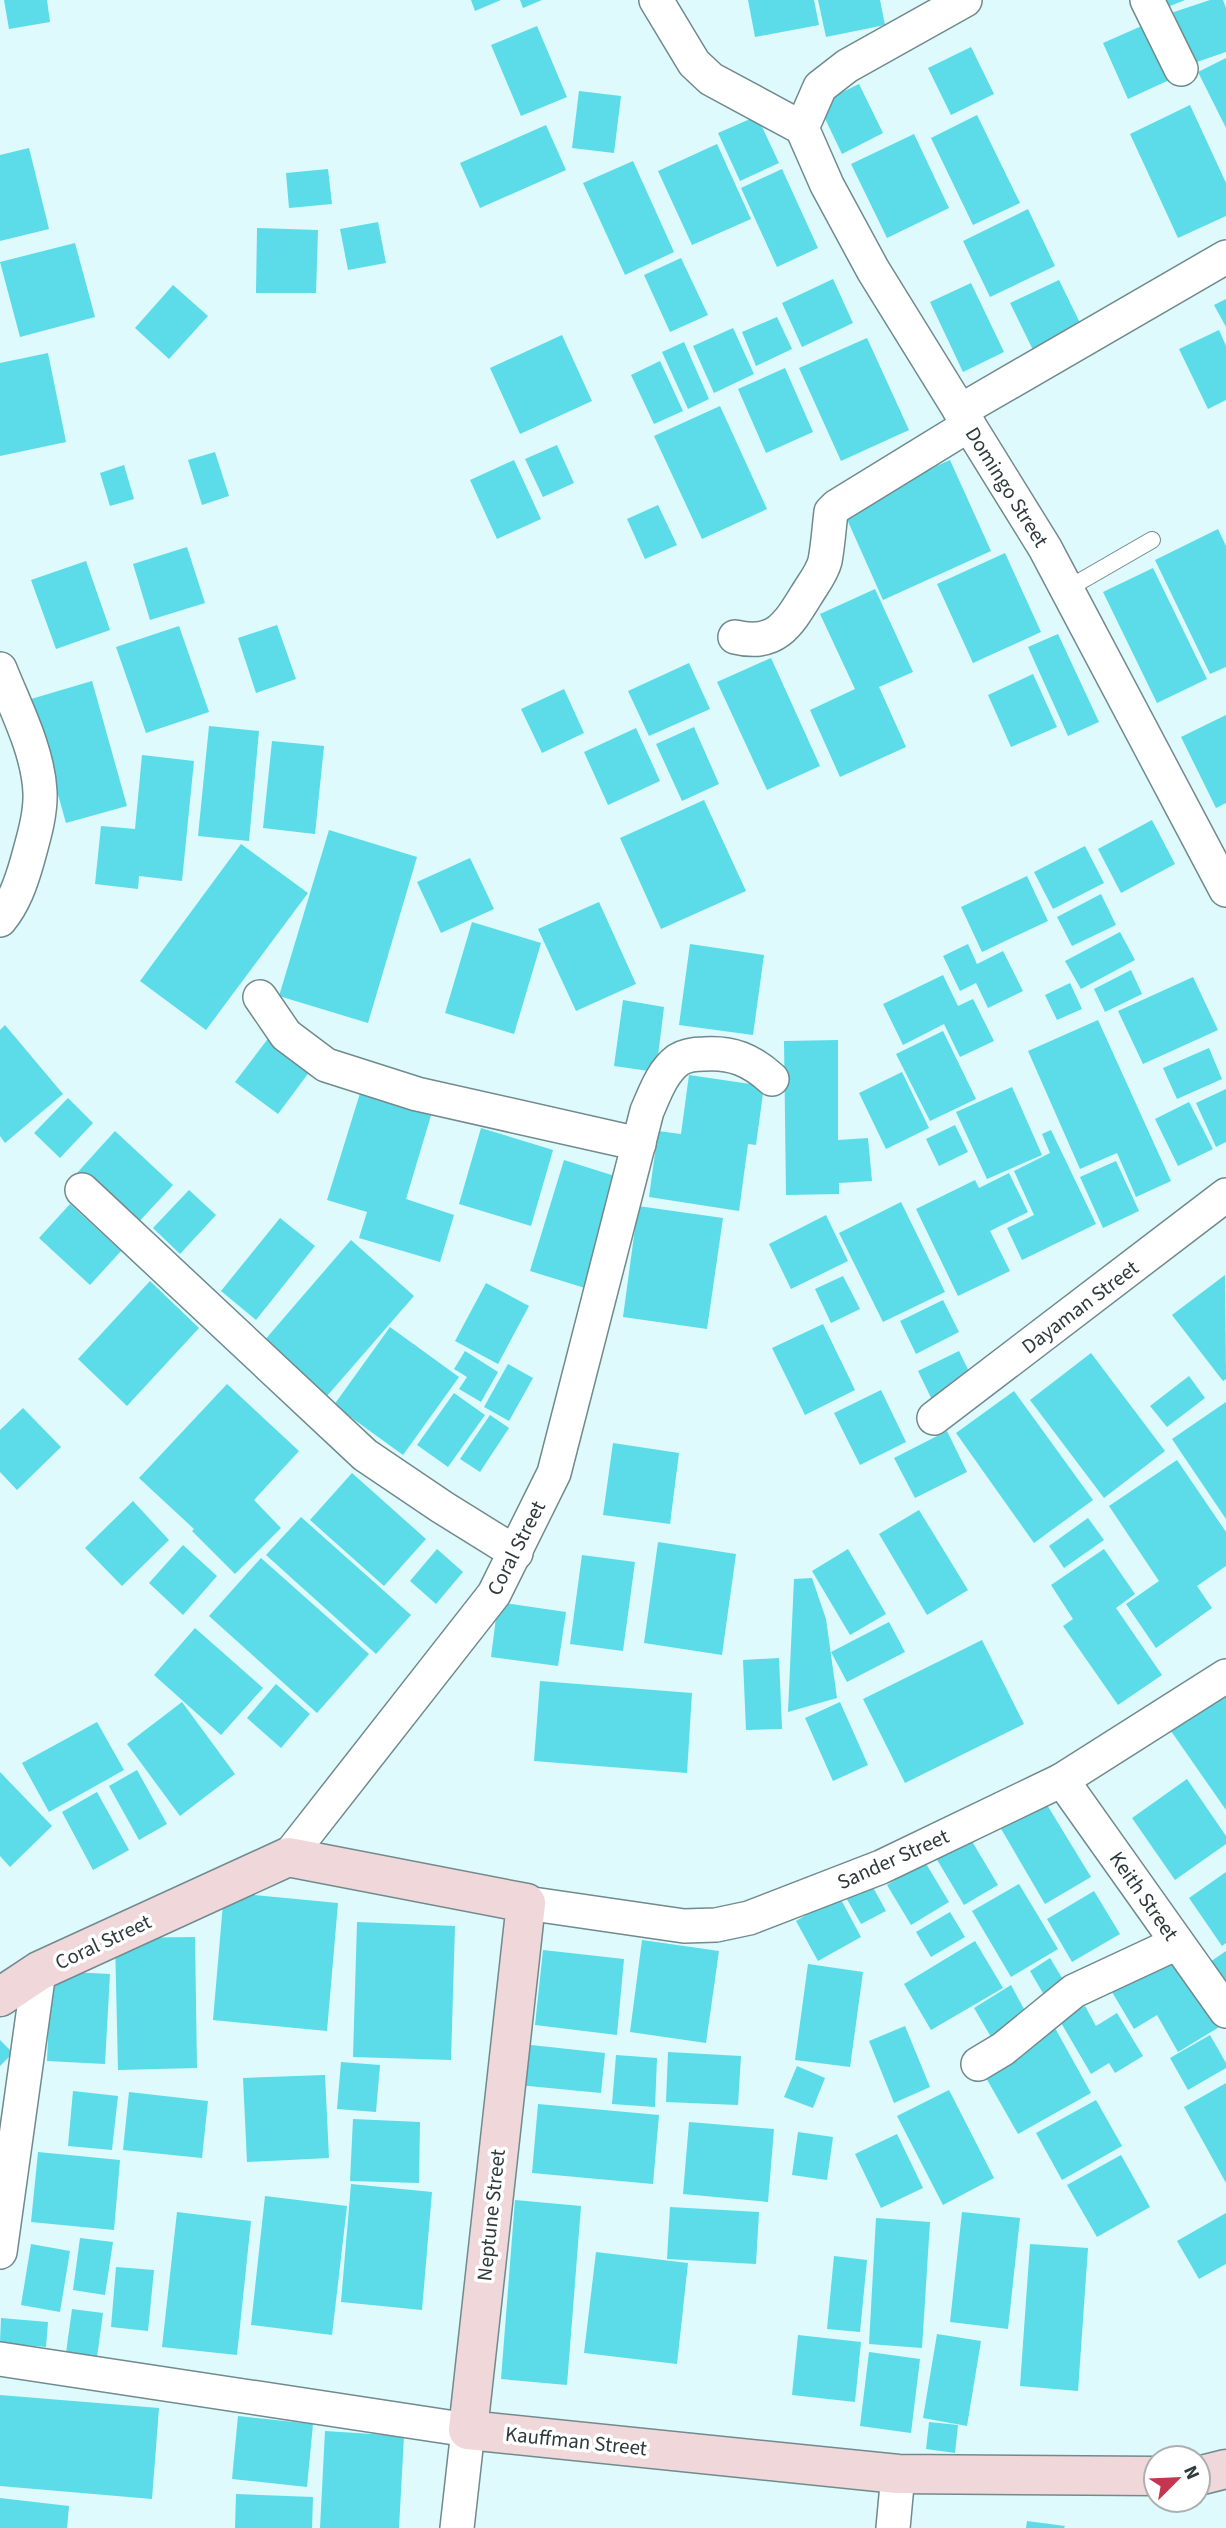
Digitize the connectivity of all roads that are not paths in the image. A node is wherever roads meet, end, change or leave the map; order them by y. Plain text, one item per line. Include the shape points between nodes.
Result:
1 (656, 0) edge
2 (965, 0) edge
3 (1147, 0) edge
4 (934, 9) edge
5 (1181, 69) dead end
6 (802, 128) junction
7 (1226, 257) edge
8 (964, 418) junction
9 (1152, 540) dead end
10 (1067, 589) junction
11 (735, 637) dead end
12 (0, 669) edge
13 (1226, 890) edge
14 (0, 920) edge
15 (260, 998) dead end
16 (772, 1079) dead end
17 (639, 1144) junction
18 (82, 1190) dead end
19 (1226, 1195) edge
20 (934, 1418) dead end
21 (516, 1553) junction
22 (1226, 1676) edge
23 (1062, 1780) junction
24 (288, 1857) junction
25 (526, 1903) junction
26 (1177, 1942) junction
27 (39, 1971) junction
28 (0, 1997) edge
29 (1226, 2011) edge
30 (978, 2064) dead end
31 (0, 2252) edge
32 (0, 2358) edge
33 (467, 2430) junction
34 (898, 2474) junction
35 (1142, 2476) edge
36 (457, 2528) edge
37 (893, 2528) edge

1 - 6 street via 694,63 711,79
2 - 4 street
3 - 5 street
4 - 6 street via 820,87
6 - 8 street, Domingo Street via 873,270
7 - 8 street
8 - 10 street, Domingo Street
8 - 11 street via 836,506 831,512 821,571 788,624 766,638 750,641
9 - 10 lane
10 - 13 street, Domingo Street
12 - 14 street via 35,764 40,793 23,873 11,906
15 - 17 street via 286,1035 326,1065 417,1094
16 - 17 street, Coral Street via 738,1056 716,1053 679,1060 657,1087
17 - 21 street, Coral Street via 554,1473
18 - 21 street via 365,1455
19 - 20 street, Dayaman Street
21 - 24 street, Coral Street via 494,1594
22 - 23 street, Sander Street
23 - 25 street, Sander Street via 881,1867 749,1919 684,1926
23 - 26 street, Keith Street
24 - 25 street
24 - 27 street, Coral Street
25 - 33 street, Neptune Street
26 - 29 street, Keith Street
26 - 30 street via 1074,1991
27 - 28 street, Coral Street
27 - 31 street
32 - 33 street, Kauffman Street
33 - 34 street, Kauffman Street
33 - 36 street, Neptune Street
34 - 35 street, Kauffman Street
34 - 37 street

